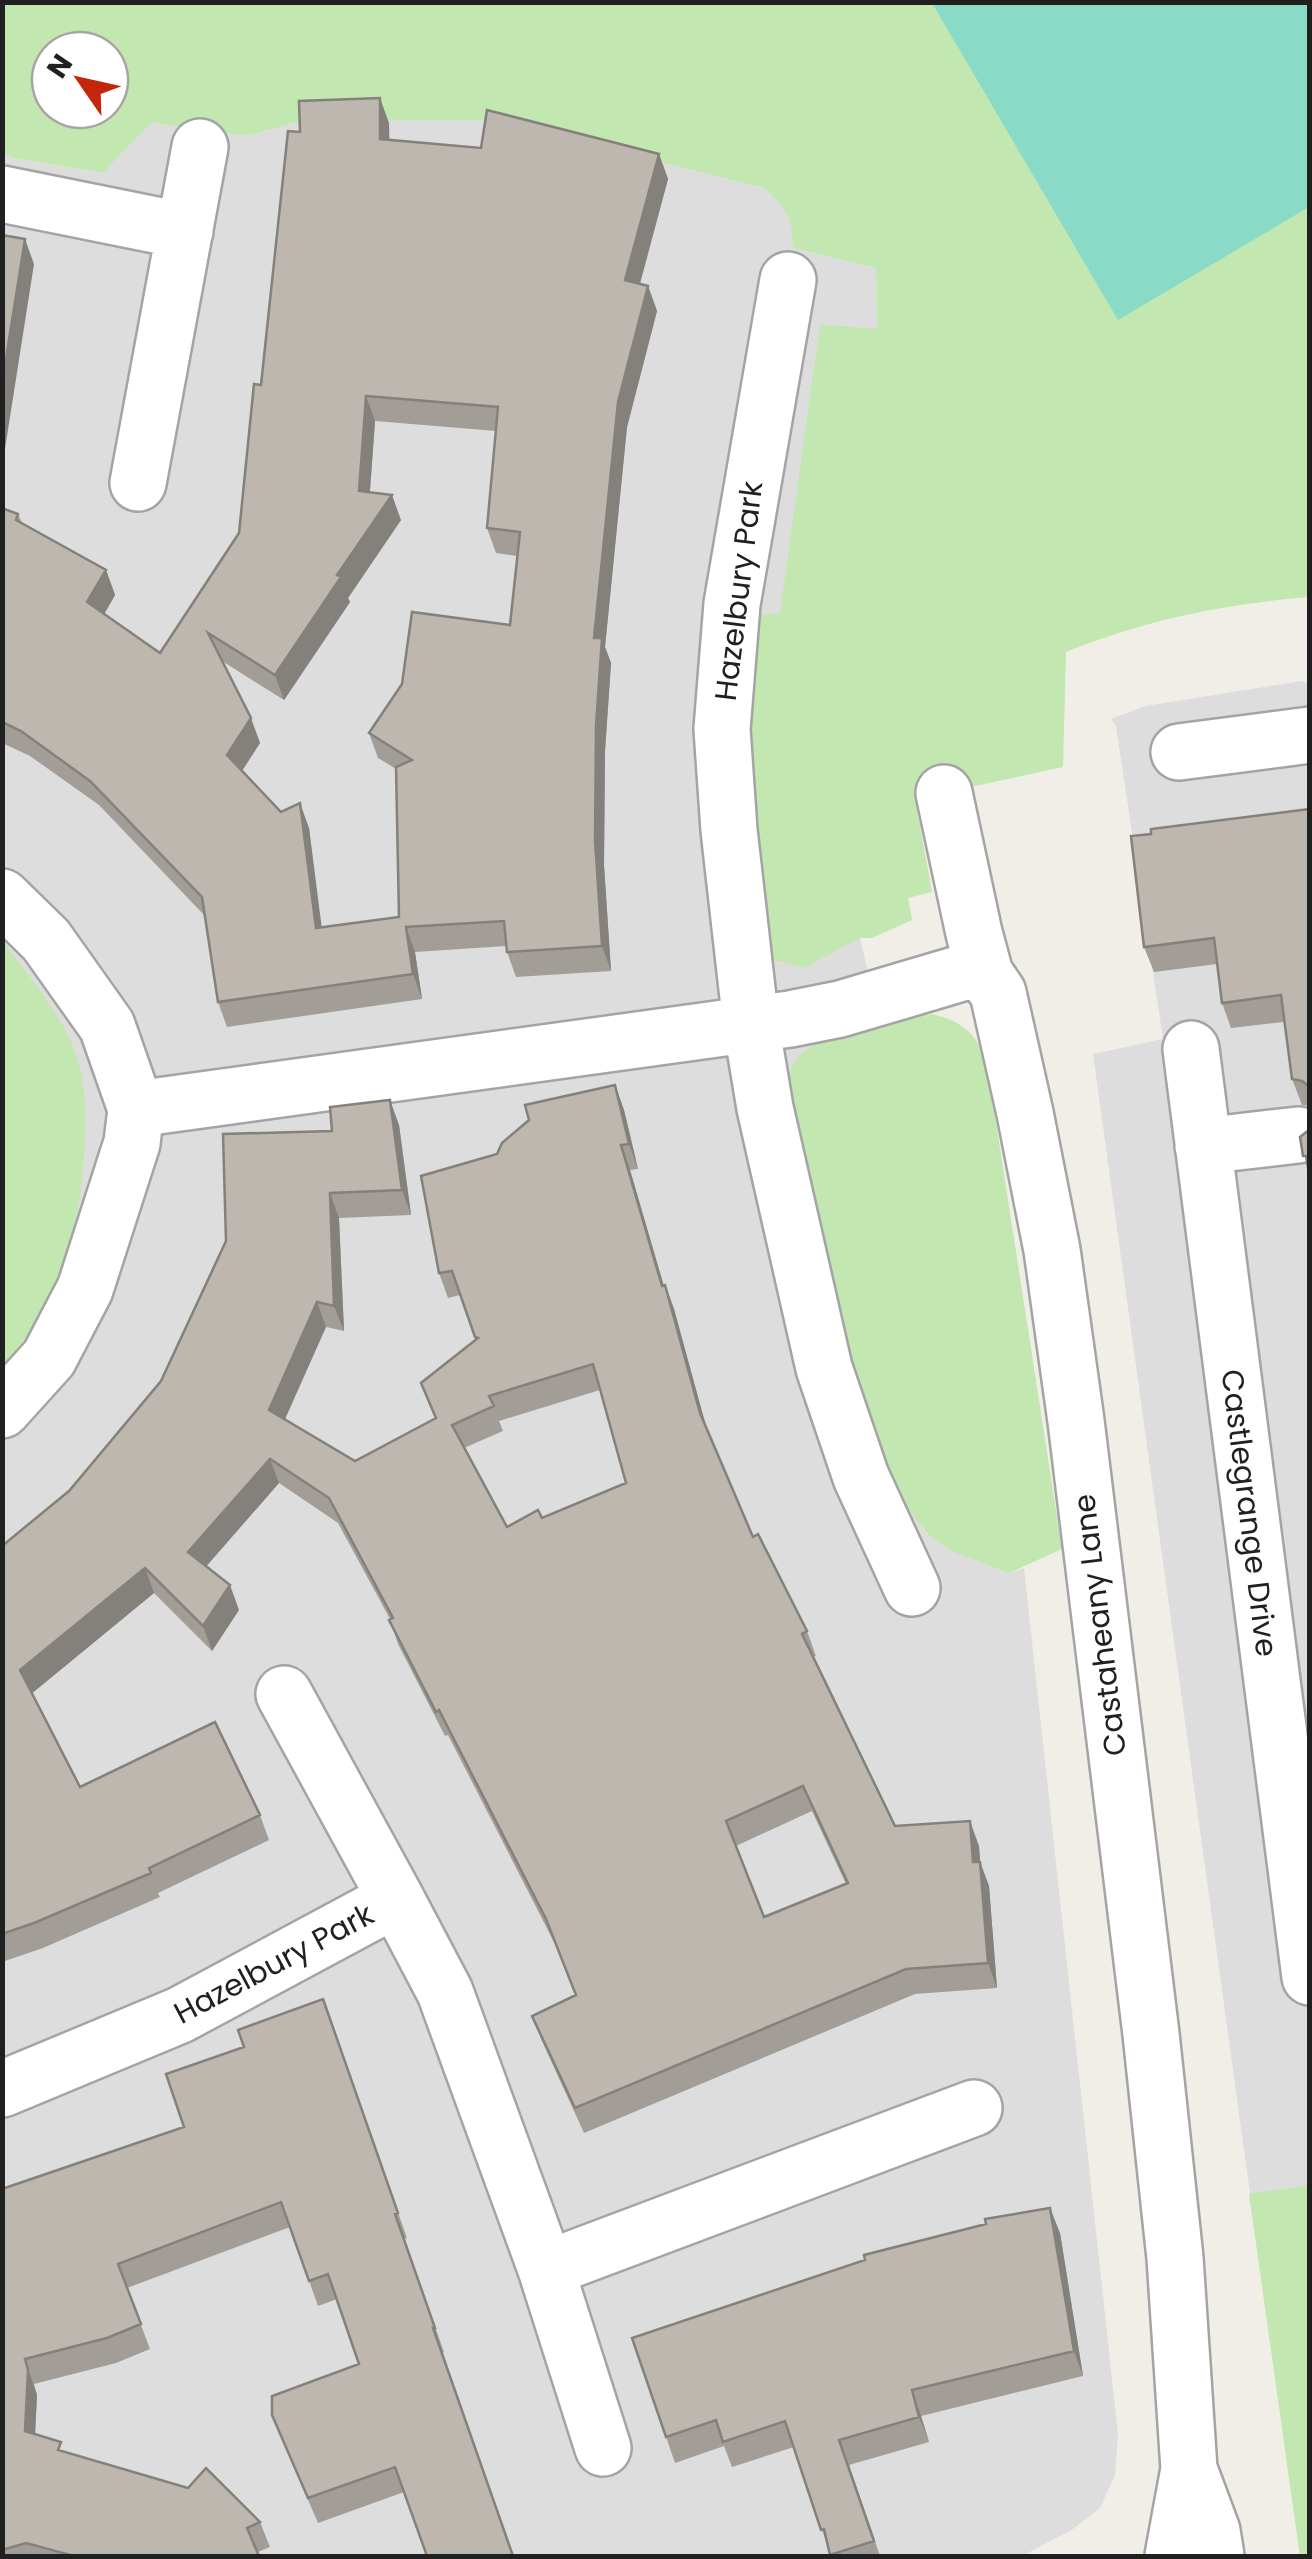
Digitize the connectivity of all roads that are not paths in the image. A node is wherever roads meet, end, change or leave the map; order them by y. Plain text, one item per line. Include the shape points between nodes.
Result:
1 (200, 148) dead end
2 (2, 194) edge
3 (185, 231) junction
4 (788, 280) dead end
5 (138, 483) dead end
6 (1310, 736) edge
7 (1179, 752) dead end
8 (944, 793) dead end
9 (2, 897) edge
10 (986, 974) junction
11 (751, 1024) junction
12 (1191, 1048) dead end
13 (136, 1109) junction
14 (1298, 1135) edge
15 (1202, 1146) junction
16 (2, 1410) edge
17 (912, 1588) dead end
18 (284, 1694) dead end
19 (396, 1899) junction
20 (1310, 1977) edge
21 (2, 2089) edge
22 (974, 2108) dead end
23 (546, 2269) junction
24 (603, 2448) dead end
25 (1189, 2469) junction
26 (1173, 2556) edge
27 (1216, 2556) edge

1 - 3 street
2 - 3 street
3 - 5 street
4 - 11 street, Hazelbury Park via 732,604 722,729
6 - 7 street
8 - 10 street, Castaheany Lane
9 - 13 street via 46,940 107,1026
10 - 11 street via 965,972 840,1009
10 - 25 street, Castaheany Lane via 998,993 1025,1113 1076,1421 1151,2034
11 - 13 street
11 - 17 street, Hazelbury Park via 824,1368 861,1477
12 - 15 street, Castlegrange Drive
13 - 16 street via 132,1143 85,1288 48,1358
14 - 15 street
15 - 20 street, Castlegrange Drive
18 - 19 street
19 - 21 street, Hazelbury Park via 180,2016
19 - 23 street, Hazelbury Park via 446,1992
22 - 23 street
23 - 24 street, Hazelbury Park
25 - 26 street, Castaheany Lane
25 - 27 street, Castaheany Lane

